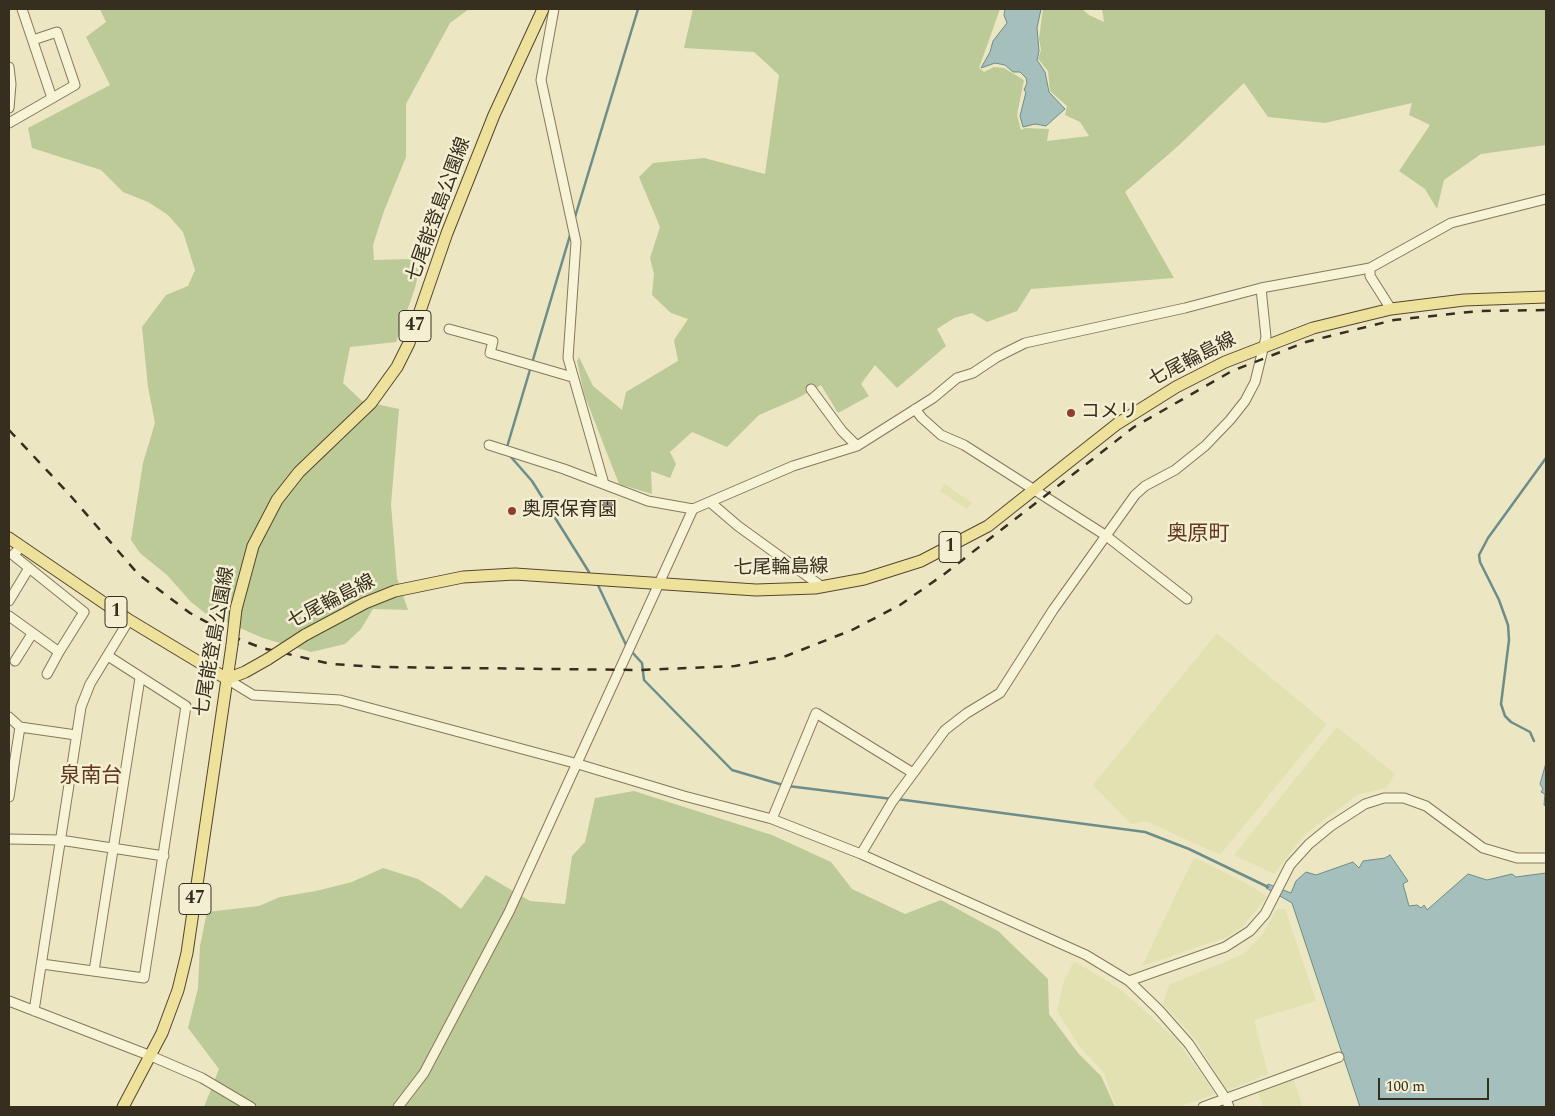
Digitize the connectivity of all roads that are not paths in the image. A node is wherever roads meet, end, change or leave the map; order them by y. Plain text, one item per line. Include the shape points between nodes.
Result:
1 (22, 9) edge
2 (543, 9) edge
3 (554, 9) edge
4 (33, 40) junction
5 (9, 67) edge
6 (52, 98) junction
7 (9, 108) edge
8 (9, 123) edge
9 (1546, 199) edge
10 (1370, 268) junction
11 (1261, 288) junction
12 (1546, 297) edge
13 (1391, 309) junction
14 (449, 329) dead end
15 (1262, 346) junction
16 (572, 377) junction
17 (811, 388) dead end
18 (915, 409) junction
19 (488, 445) dead end
20 (857, 446) junction
21 (604, 484) junction
22 (1035, 490) junction
23 (710, 502) junction
24 (694, 509) junction
25 (1105, 535) junction
26 (9, 538) edge
27 (21, 547) junction
28 (29, 568) junction
29 (658, 583) junction
30 (822, 586) junction
31 (1187, 599) dead end
32 (9, 601) edge
33 (9, 616) edge
34 (129, 620) junction
35 (32, 634) junction
36 (59, 652) junction
37 (108, 656) junction
38 (15, 661) dead end
39 (47, 674) dead end
40 (140, 678) junction
41 (227, 679) junction
42 (9, 717) edge
43 (20, 727) junction
44 (76, 735) junction
45 (578, 764) junction
46 (11, 773) edge
47 (913, 773) junction
48 (9, 797) edge
49 (772, 818) junction
50 (9, 839) edge
51 (60, 840) junction
52 (112, 848) junction
53 (861, 854) junction
54 (164, 856) junction
55 (1542, 858) edge
56 (42, 964) junction
57 (94, 971) junction
58 (1129, 981) junction
59 (9, 1001) edge
60 (34, 1011) junction
61 (151, 1056) junction
62 (1339, 1057) dead end
63 (1227, 1103) edge
64 (123, 1107) edge
65 (252, 1107) edge
66 (398, 1107) edge
67 (1204, 1107) edge

1 - 4 street
2 - 41 main road, 七尾能登島公園線 / 47, bridge via 494,116 447,233 409,343 397,367 371,403 299,472 277,500 248,558 236,609
3 - 16 street via 541,80 576,242 568,358
4 - 6 street
4 - 6 street via 57,32 75,85
5 - 7 street
6 - 8 street
9 - 10 street via 1451,223
10 - 11 street
10 - 13 street via 1370,276
11 - 15 street via 1266,336
11 - 18 street via 1025,343 973,373 957,378
12 - 13 main road, 七尾輪島線 / 1 via 1464,300
13 - 15 main road, 七尾輪島線 / 1 via 1313,328
14 - 16 street via 493,341 490,353
15 - 22 main road, 七尾輪島線 / 1 via 1202,372 1135,412
15 - 25 street via 1255,382 1230,420 1175,470 1135,495
16 - 21 street
17 - 20 street
18 - 20 street
18 - 22 street via 941,435 964,445
19 - 21 street
20 - 23 street via 793,466
21 - 24 street via 648,501
22 - 25 street
22 - 30 main road, 七尾輪島線 / 1 via 988,526 921,561 864,579
23 - 24 street
23 - 30 street
24 - 29 street
25 - 31 street
25 - 47 street via 1000,693 945,730
26 - 27 main road, 1
27 - 28 street via 14,555
27 - 34 main road, 1
28 - 32 street
28 - 36 street via 84,612
29 - 30 main road, 七尾輪島線 / 1 via 756,590
29 - 41 main road, 七尾輪島線 / 1, bridge via 516,574 463,577 395,592 365,603 245,672
29 - 45 street
33 - 35 street
34 - 37 street
34 - 41 main road, 1
35 - 36 street
35 - 38 street
36 - 39 street
37 - 40 street
37 - 44 street via 90,684 81,707
40 - 52 street
40 - 54 street via 186,706
41 - 45 street via 253,695 340,700
41 - 61 main road, 七尾能登島公園線 / 47 via 187,953 178,990
42 - 43 street
43 - 44 street
43 - 46 street
44 - 51 street
45 - 49 street
45 - 66 street via 509,912 424,1073
46 - 48 street
47 - 49 street via 816,713
47 - 53 street
49 - 53 street
50 - 51 street
51 - 52 street
51 - 56 street
52 - 54 street
52 - 57 street
53 - 58 street via 1086,955
54 - 57 street via 144,978
55 - 58 street via 1516,858 1483,848 1426,806 1404,798 1384,798 1365,804 1309,844 1290,865 1265,914 1250,931 1224,947
56 - 57 street
56 - 60 street
58 - 63 street via 1189,1044
59 - 60 street
60 - 61 street
61 - 64 main road, 七尾能登島公園線 / 47
61 - 65 street via 202,1078
62 - 63 street
63 - 67 street

